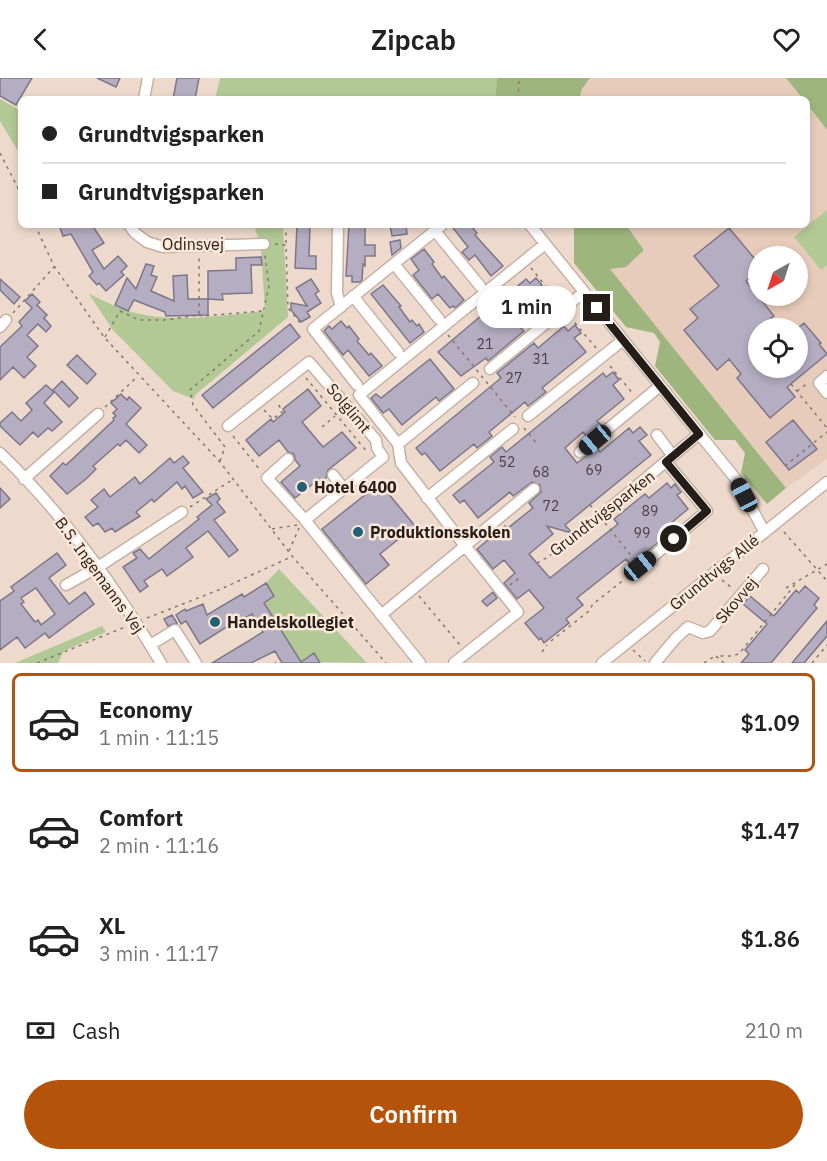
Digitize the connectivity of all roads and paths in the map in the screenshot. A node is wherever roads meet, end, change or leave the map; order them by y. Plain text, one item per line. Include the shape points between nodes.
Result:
1 (148, 78) edge
2 (519, 78) edge
3 (145, 96) edge
4 (518, 96) edge
5 (0, 153) edge
6 (3, 158) junction
7 (0, 161) edge
8 (18, 185) edge
9 (36, 228) edge
10 (131, 228) edge
11 (286, 228) edge
12 (338, 228) edge
13 (439, 228) edge
14 (532, 228) edge
15 (200, 244) junction
16 (264, 244) junction
17 (545, 244) junction
18 (286, 245) junction
19 (524, 260) junction
20 (394, 264) junction
21 (54, 266) junction
22 (480, 286) dead end
23 (584, 292) junction
24 (354, 296) junction
25 (340, 307) junction
26 (564, 308) junction
27 (263, 311) junction
28 (199, 315) junction
29 (440, 323) junction
30 (3, 324) edge
31 (311, 331) junction
32 (104, 337) junction
33 (623, 340) junction
34 (398, 352) dead end
35 (603, 357) junction
36 (490, 369) dead end
37 (303, 374) dead end
38 (138, 376) junction
39 (827, 376) edge
40 (473, 383) dead end
41 (791, 384) dead end
42 (357, 385) dead end
43 (660, 386) junction
44 (827, 393) edge
45 (273, 398) dead end
46 (258, 402) junction
47 (640, 402) junction
48 (348, 405) junction
49 (98, 414) joint
50 (336, 415) junction
51 (528, 416) dead end
52 (322, 427) dead end
53 (229, 429) joint
54 (513, 429) dead end
55 (827, 430) edge
56 (699, 434) junction
57 (657, 435) dead end
58 (399, 444) junction
59 (537, 444) dead end
60 (580, 452) dead end
61 (1, 457) edge
62 (288, 459) dead end
63 (670, 459) junction
64 (220, 462) junction
65 (375, 463) junction
66 (785, 466) dead end
67 (333, 475) dead end
68 (24, 478) junction
69 (267, 478) junction
70 (232, 479) junction
71 (827, 482) edge
72 (344, 489) junction
73 (534, 489) dead end
74 (427, 498) junction
75 (590, 505) dead end
76 (182, 512) joint
77 (601, 515) junction
78 (305, 520) junction
79 (775, 522) junction
80 (271, 530) junction
81 (764, 531) junction
82 (465, 546) junction
83 (288, 552) junction
84 (292, 556) junction
85 (537, 563) dead end
86 (827, 564) edge
87 (98, 567) junction
88 (636, 569) junction
89 (763, 569) dead end
90 (817, 570) junction
91 (713, 572) junction
92 (827, 580) edge
93 (797, 582) junction
94 (66, 585) dead end
95 (414, 588) junction
96 (786, 588) dead end
97 (740, 595) junction
98 (771, 607) dead end
99 (774, 610) junction
100 (381, 615) junction
101 (758, 622) dead end
102 (135, 623) junction
103 (762, 626) junction
104 (551, 641) dead end
105 (625, 644) junction
106 (741, 644) dead end
107 (150, 645) junction
108 (547, 645) dead end
109 (827, 645) edge
110 (745, 646) junction
111 (542, 652) dead end
112 (466, 653) junction
113 (716, 656) junction
114 (48, 659) junction
115 (37, 663) edge
116 (51, 663) edge
117 (161, 663) edge
118 (196, 663) edge
119 (386, 663) edge
120 (420, 663) edge
121 (454, 663) edge
122 (602, 663) edge
123 (648, 663) edge
124 (655, 663) edge
125 (704, 663) edge
126 (724, 663) edge
127 (813, 663) edge

1 - 3 street
2 - 4 path
5 - 6 path
6 - 7 path
6 - 8 path
9 - 21 path
10 - 15 street, Odinsvej via 147,242 163,246
11 - 18 path
12 - 25 street
13 - 20 street
13 - 22 street
14 - 17 street
15 - 16 street, Odinsvej
15 - 28 path
16 - 18 path
16 - 27 path via 269,286
17 - 19 street
17 - 23 street
18 - 31 path via 288,309
19 - 26 path
19 - 29 street
20 - 24 street
20 - 29 street
21 - 30 path
21 - 32 path
23 - 26 street
23 - 33 street
24 - 25 street
24 - 34 street
25 - 31 street
26 - 35 path
26 - 36 street
27 - 28 path
27 - 64 path via 259,331 190,390 193,405 225,447
28 - 32 path via 139,320 120,311
29 - 58 street via 359,395
29 - 59 path
31 - 42 street
32 - 38 path
33 - 35 street
33 - 43 street
35 - 47 path
35 - 51 street
37 - 50 path
38 - 49 path
38 - 64 path
39 - 44 street via 819,383
40 - 58 street
41 - 55 path
43 - 47 street
43 - 56 street
45 - 46 path via 283,411 273,420
46 - 48 street, Solglimt via 309,362
46 - 53 street, Solglimt
47 - 60 street
48 - 50 path
48 - 65 street, Solglimt via 376,440 382,457
49 - 68 street
50 - 52 path
50 - 65 path
53 - 69 path
54 - 74 street
55 - 66 path
56 - 63 street, Grundtvigsparken
56 - 81 street via 735,478
57 - 63 street
58 - 74 street via 401,463
61 - 68 street, B.S. Ingemanns Vej
62 - 69 street
63 - 77 street, Grundtvigsparken
63 - 88 street, Grundtvigsparken via 707,511
64 - 70 path
65 - 72 street
67 - 72 street
68 - 87 street, B.S. Ingemanns Vej
69 - 78 street
70 - 76 path
70 - 80 path
71 - 79 street, Grundtvigs Allé
72 - 78 street
73 - 82 street
74 - 82 street
75 - 77 path
76 - 87 street
77 - 85 path, Grundtvigsparken
77 - 88 path
78 - 100 street
79 - 81 street, Grundtvigs Allé
79 - 90 path
80 - 83 path
80 - 83 path via 300,525
81 - 91 street, Grundtvigs Allé
82 - 95 street
82 - 112 street via 518,612
83 - 84 path
84 - 102 path
84 - 119 path
86 - 90 path
87 - 94 street
87 - 102 street, B.S. Ingemanns Vej
88 - 104 path
89 - 97 street, Skovvej
90 - 92 path
90 - 93 path
91 - 97 path
91 - 105 street, Grundtvigs Allé
93 - 96 path
93 - 99 path
95 - 100 street
95 - 112 path
97 - 124 street, Skovvej via 710,631 703,633 688,627
98 - 99 path
99 - 103 path
100 - 120 street
101 - 103 path
102 - 107 street, B.S. Ingemanns Vej
102 - 114 path
103 - 110 path
105 - 122 street, Grundtvigs Allé
105 - 123 path
106 - 110 path
107 - 117 street, B.S. Ingemanns Vej
107 - 118 street, B.S. Ingemanns Vej via 175,630
108 - 111 path
109 - 127 path
110 - 113 path via 739,654
112 - 121 street
113 - 125 path
113 - 126 path
114 - 115 path
114 - 116 path

